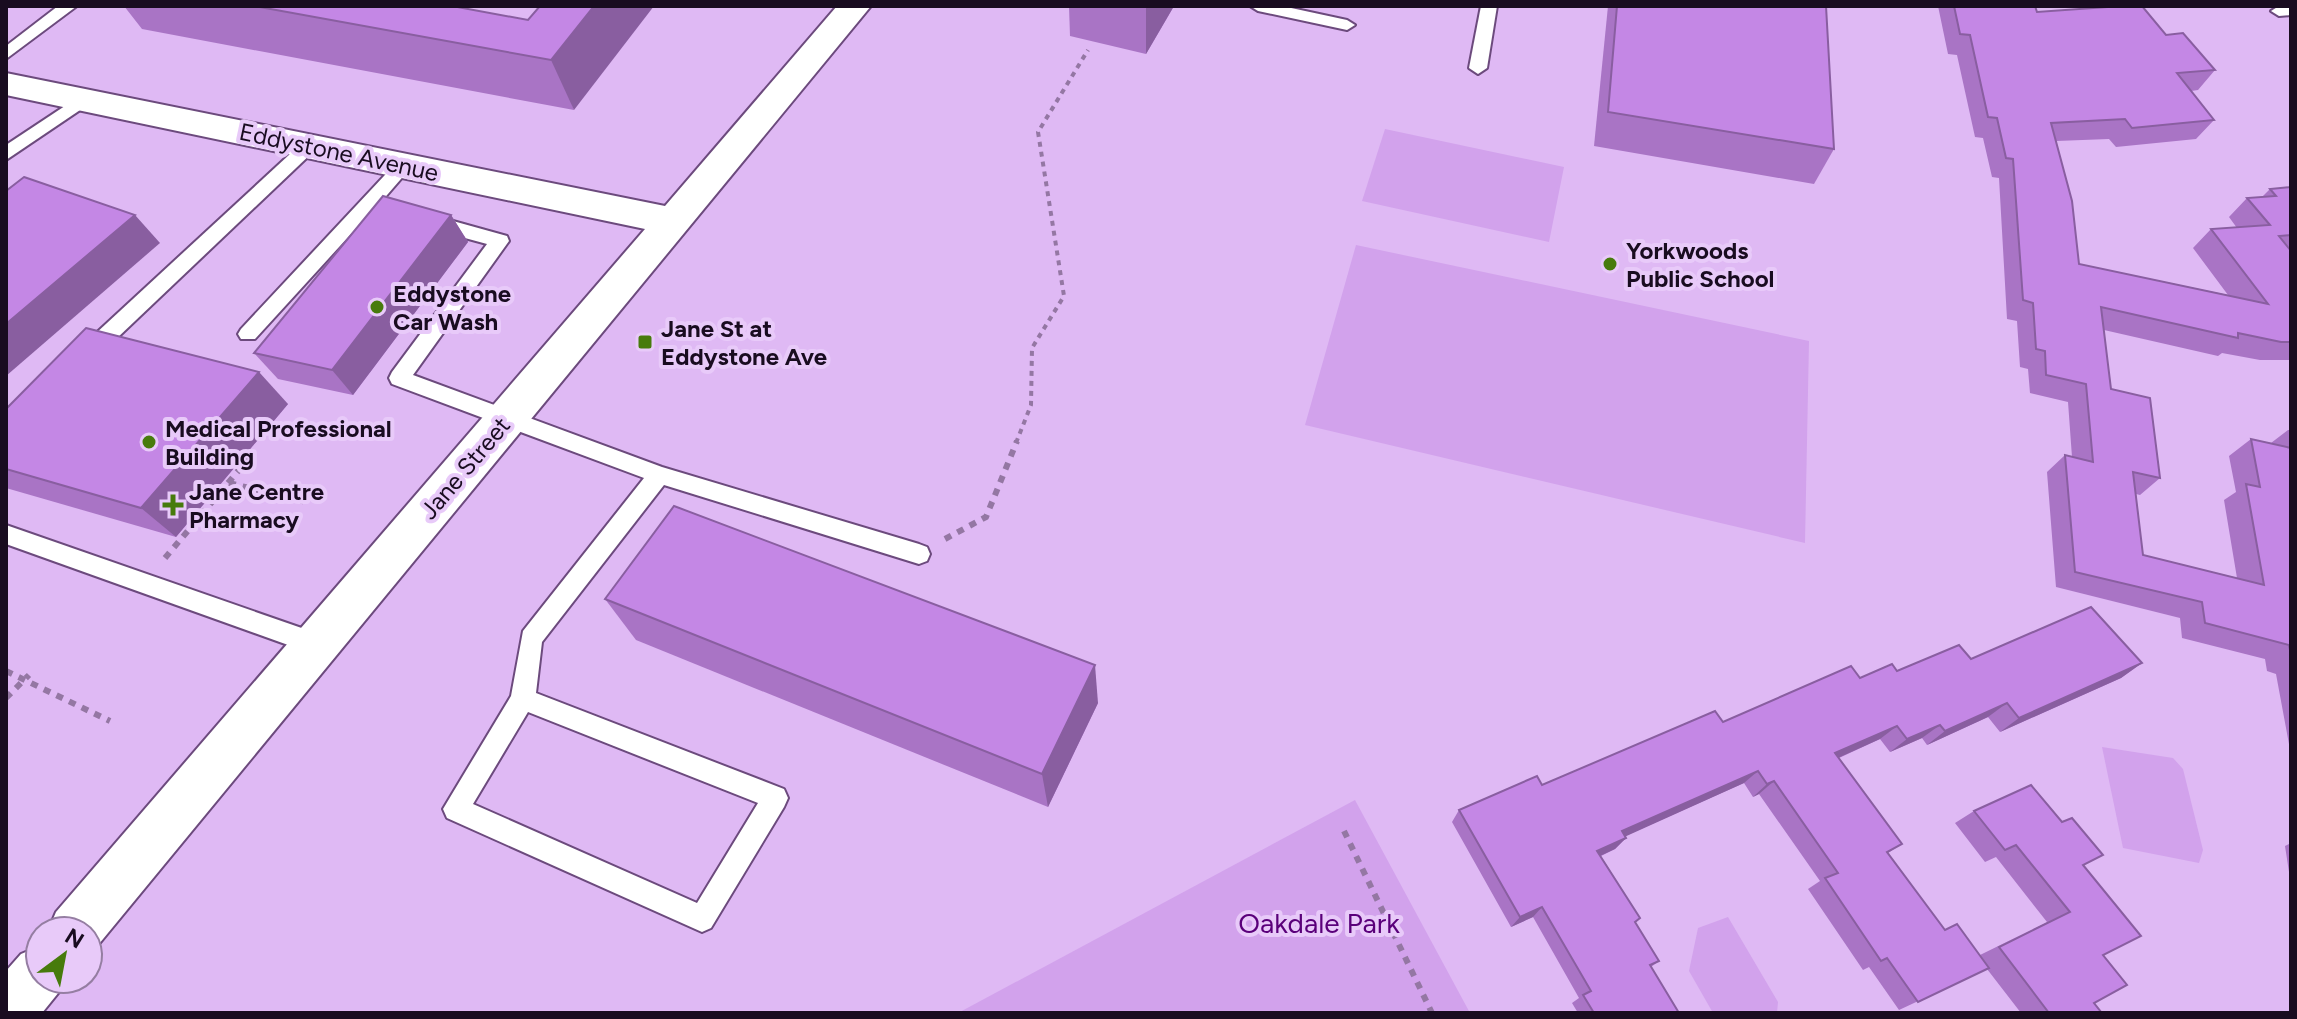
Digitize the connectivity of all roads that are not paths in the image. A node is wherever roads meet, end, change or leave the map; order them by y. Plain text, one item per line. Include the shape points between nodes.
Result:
1 (69, 6) edge
2 (855, 6) edge
3 (1258, 6) edge
4 (1489, 6) edge
5 (1347, 25) dead end
6 (6, 54) edge
7 (1478, 68) dead end
8 (6, 84) edge
9 (83, 100) junction
10 (309, 146) junction
11 (6, 154) edge
12 (404, 165) junction
13 (368, 205) junction
14 (671, 221) junction
15 (248, 334) dead end
16 (76, 364) edge
17 (509, 417) junction
18 (659, 475) junction
19 (6, 534) edge
20 (919, 554) road end
21 (316, 644) junction
22 (523, 699) junction
23 (88, 915) edge
24 (24, 992) edge
25 (6, 1013) edge

1 - 6 lane
2 - 14 main road, Jane Street
3 - 5 lane
4 - 7 lane
8 - 9 main road, Eddystone Avenue
9 - 10 main road, Eddystone Avenue
9 - 11 lane
10 - 12 main road, Eddystone Avenue
10 - 16 lane
12 - 13 lane
12 - 14 main road, Eddystone Avenue
13 - 15 lane
13 - 17 lane via 500,241 399,378
14 - 17 main road, Jane Street
17 - 18 lane
17 - 21 main road, Jane Street
18 - 20 lane
18 - 22 lane via 531,638
19 - 21 lane
21 - 23 main road, Jane Street
22 - 22 lane via 775,798 702,919 456,809
24 - 25 main road

